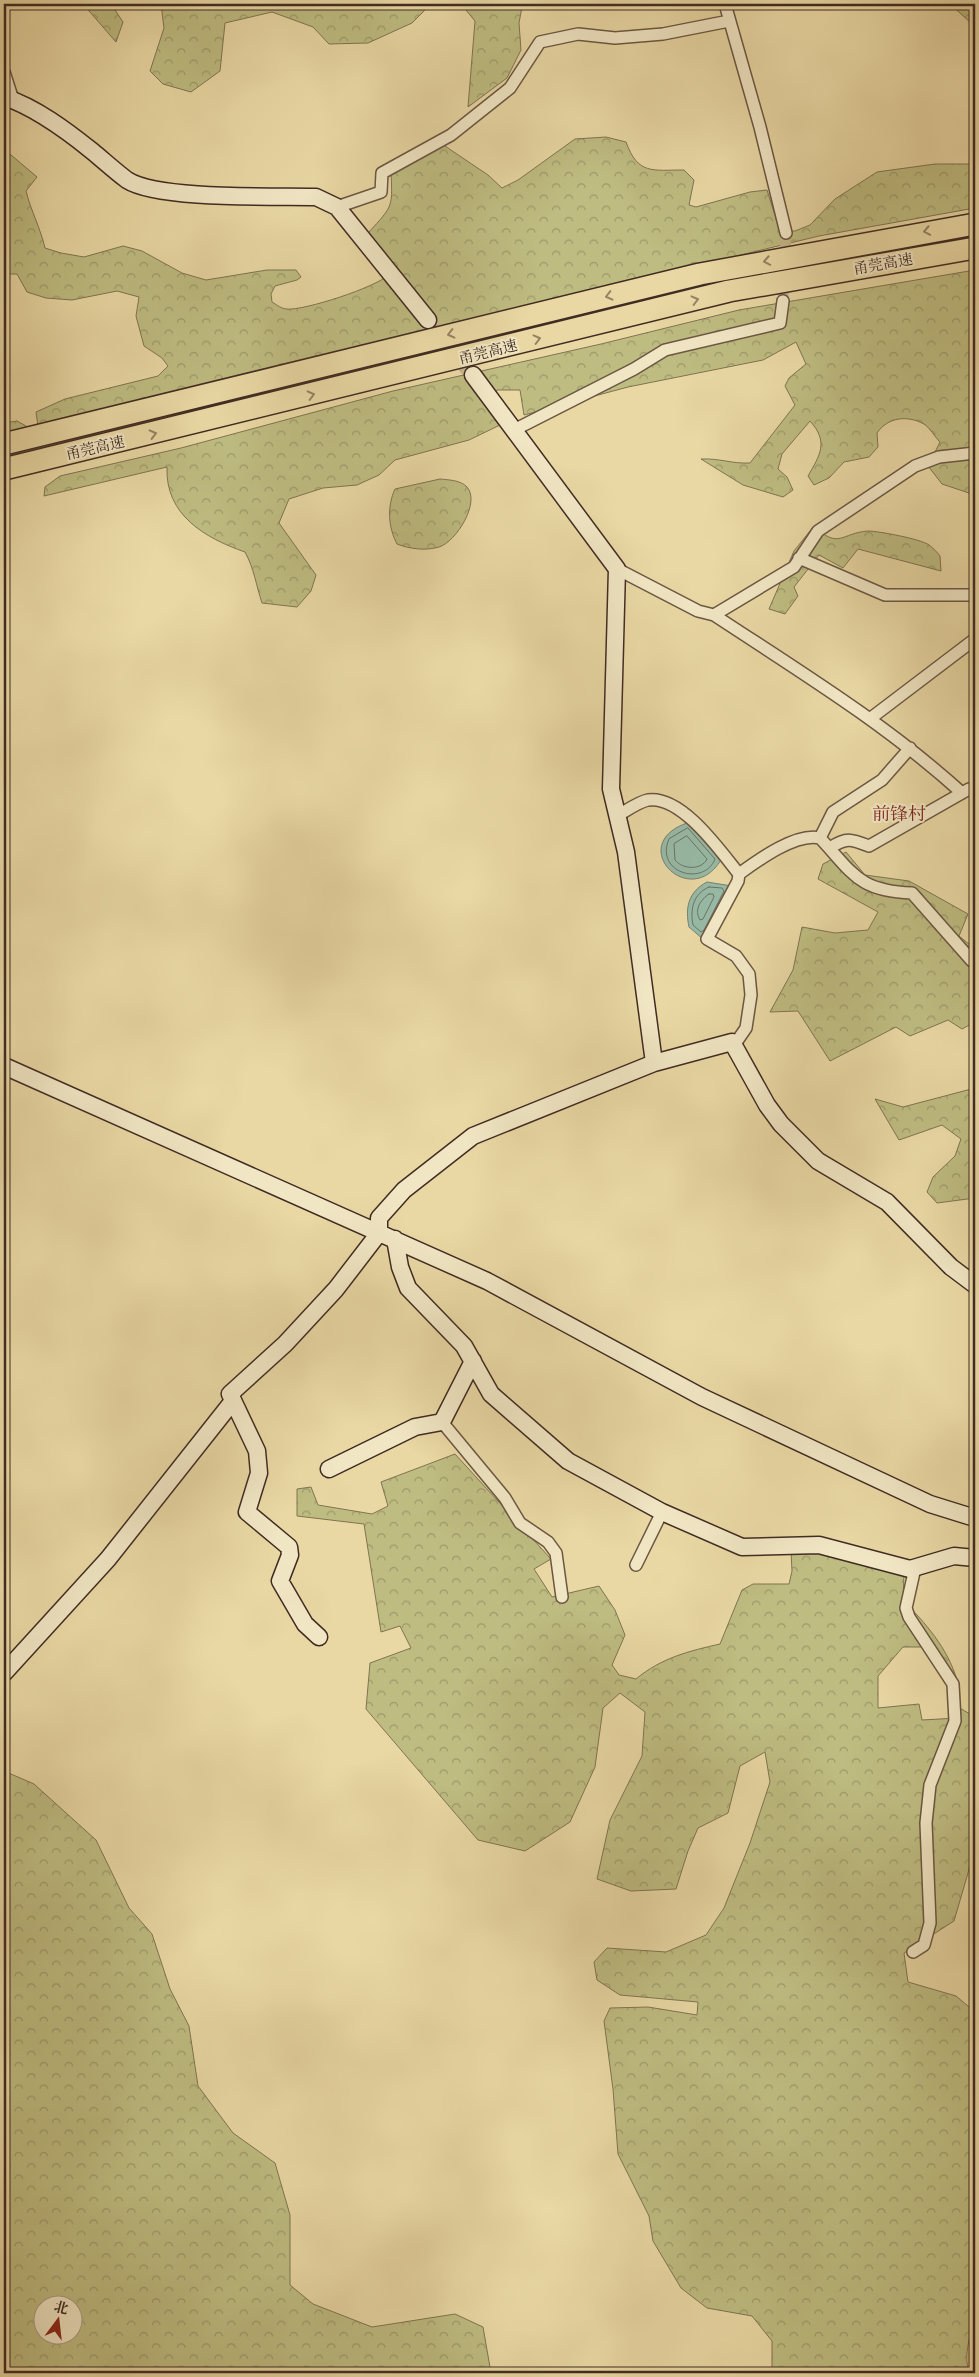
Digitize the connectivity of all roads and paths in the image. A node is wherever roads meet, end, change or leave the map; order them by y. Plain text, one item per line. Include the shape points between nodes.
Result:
1 (725, 4) edge
2 (729, 21) junction
3 (4, 72) edge
4 (8, 98) edge
5 (338, 207) junction
6 (975, 224) edge
7 (786, 233) tunnel mouth
8 (975, 248) edge
9 (783, 301) tunnel mouth
10 (428, 320) tunnel mouth
11 (473, 375) tunnel mouth
12 (514, 430) junction
13 (4, 444) edge
14 (975, 453) edge
15 (4, 469) edge
16 (799, 558) junction
17 (617, 569) junction
18 (975, 595) edge
19 (714, 615) junction
20 (975, 640) edge
21 (870, 718) junction
22 (910, 748) junction
23 (975, 789) edge
24 (962, 793) junction
25 (617, 816) junction
26 (820, 838) junction
27 (830, 848) junction
28 (739, 874) junction
29 (972, 960) dead end
30 (735, 1044) junction
31 (654, 1063) junction
32 (4, 1066) edge
33 (379, 1233) junction
34 (395, 1240) junction
35 (975, 1285) edge
36 (473, 1361) junction
37 (233, 1401) junction
38 (442, 1422) junction
39 (329, 1469) dead end
40 (662, 1512) junction
41 (975, 1518) edge
42 (975, 1558) edge
43 (636, 1565) dead end
44 (915, 1568) junction
45 (562, 1597) dead end
46 (318, 1637) dead end
47 (4, 1673) edge
48 (913, 1952) dead end

1 - 2 street
2 - 5 street via 664,34 615,38 578,34 540,42 510,88 451,135 382,173 381,192
2 - 7 street
3 - 4 street
4 - 5 street via 51,122 128,180 146,189 211,195 316,197
5 - 10 street
6 -> 13 highway, 甬莞高速 via 700,274
15 -> 8 highway, 甬莞高速 via 729,291
9 - 12 street via 780,323 664,350 634,369
11 - 12 street
12 - 17 street
14 - 16 street via 939,457 915,466 818,531
16 - 18 street via 885,595
16 - 19 street via 794,566
17 - 19 street via 698,611
17 - 25 street via 611,789
19 - 21 street
20 - 21 street
21 - 22 street
22 - 24 street
22 - 26 street via 882,780 834,812
23 - 24 street
24 - 27 street via 869,846 852,839
25 - 28 street via 647,800 669,804 704,830
25 - 31 street via 626,852
26 - 27 street
26 - 28 street via 808,837 792,843 765,855
27 - 29 street via 860,881 874,888 912,893
28 - 30 street via 738,882 708,939 736,956 749,974 751,995 746,1028
30 - 31 street via 728,1041
30 - 35 street via 767,1105 781,1124 818,1161 887,1202 951,1267
31 - 33 street via 473,1136 404,1190 379,1218
32 - 33 street
33 - 34 street
33 - 37 street via 336,1289 230,1394
34 - 36 street via 408,1288 464,1346
34 - 41 street via 488,1281 702,1397 930,1504
36 - 38 street
36 - 40 street via 491,1394 568,1461
37 - 46 street via 257,1451 259,1473 247,1512 289,1547 290,1555 280,1581 305,1624
37 - 47 street via 108,1559
38 - 39 street via 415,1427
38 - 45 street via 505,1498 520,1522 548,1542 556,1552
40 - 43 street
40 - 44 street via 742,1547 819,1545
42 - 44 street via 954,1556
44 - 48 street via 906,1608 953,1684 955,1721 930,1785 926,1823 930,1923 924,1945

